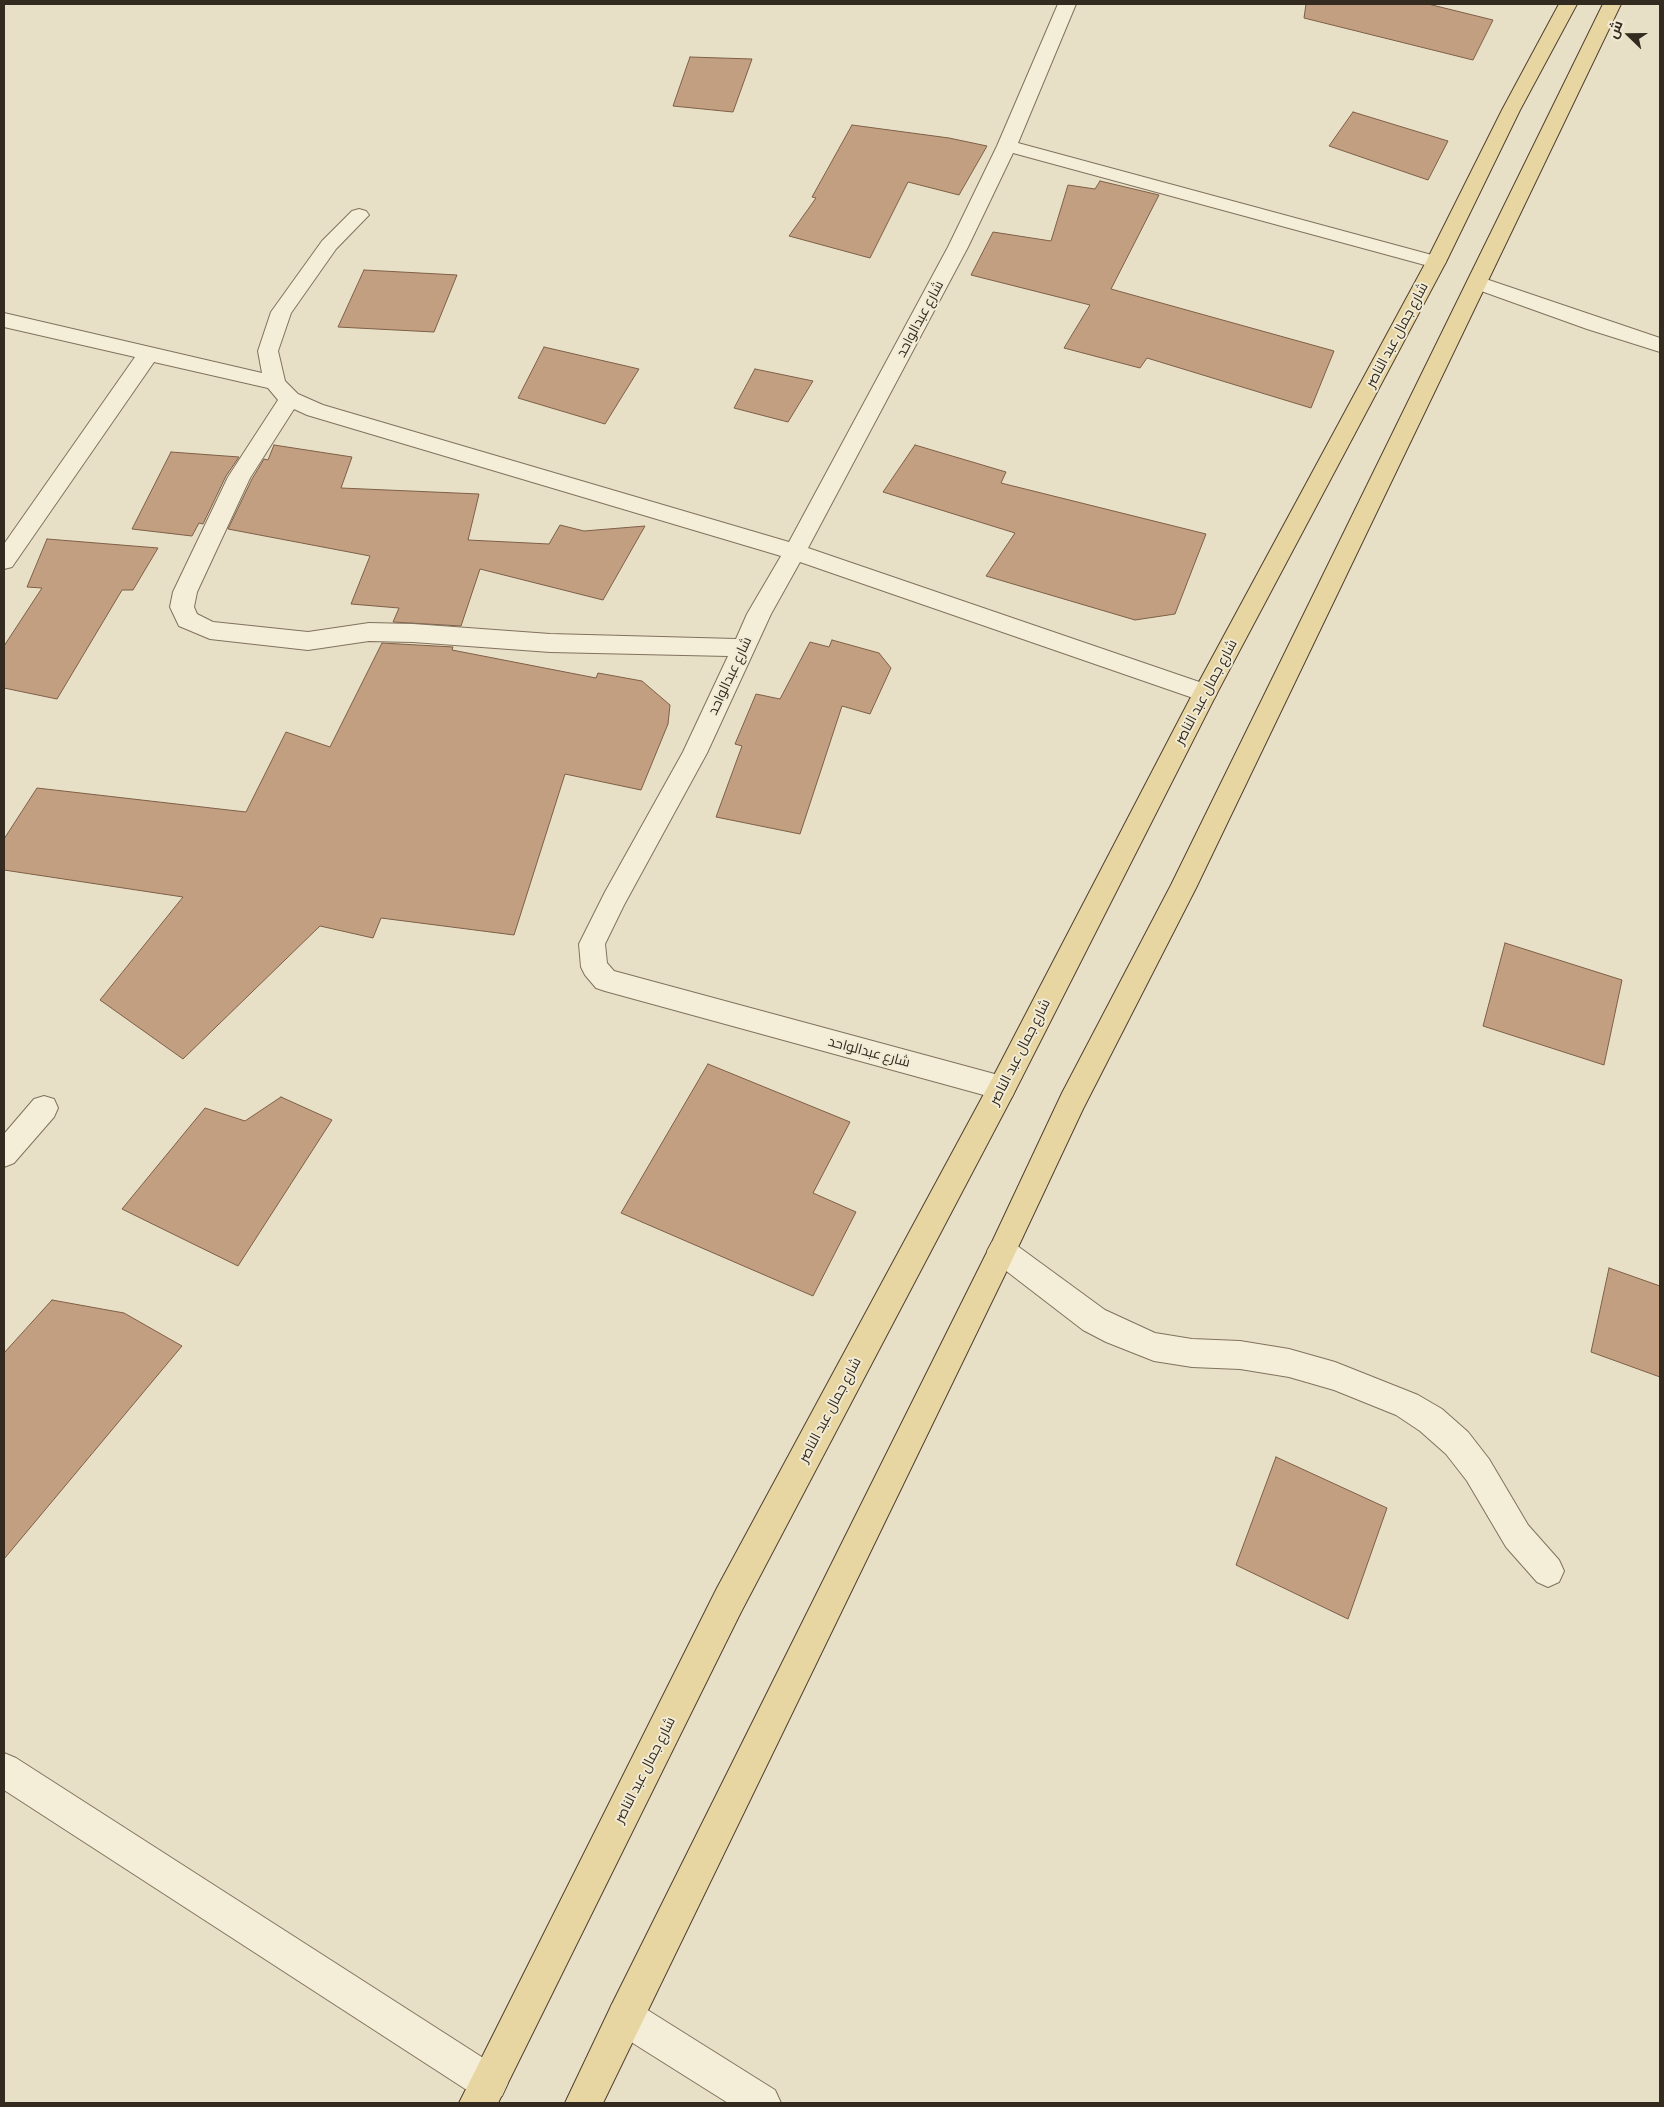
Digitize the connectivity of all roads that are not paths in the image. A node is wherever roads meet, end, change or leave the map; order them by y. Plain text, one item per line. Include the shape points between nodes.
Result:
1 (1067, 4) edge
2 (1568, 4) edge
3 (1612, 4) edge
4 (1007, 146) junction
5 (359, 215) dead end
6 (1436, 262) junction
7 (1477, 282) junction
8 (4, 320) edge
9 (1660, 345) edge
10 (148, 354) junction
11 (282, 391) junction
12 (795, 552) junction
13 (4, 561) edge
14 (743, 648) junction
15 (1205, 693) junction
16 (1002, 1088) junction
17 (44, 1108) dead end
18 (4, 1154) edge
19 (1002, 1251) junction
20 (1548, 1572) dead end
21 (4, 1770) edge
22 (625, 2017) junction
23 (483, 2093) edge
24 (584, 2103) edge
25 (762, 2103) edge

1 - 4 street, شارع عبدالواحد
2 - 6 main road, شارع جمال عبد الناصر
3 - 7 main road
4 - 6 street
4 - 12 street, شارع عبدالواحد via 958,248
5 - 11 street via 329,245 281,312 268,351
6 - 15 main road, شارع جمال عبد الناصر
7 - 9 street
7 - 19 main road via 1184,888 1072,1102
8 - 10 street
10 - 11 street
10 - 13 street
11 - 12 street via 325,413
11 - 14 street via 262,440 239,477 185,592 182,607 188,620 210,630 308,641 369,632 550,643
12 - 14 street, شارع عبدالواحد
12 - 15 street
14 - 16 street, شارع عبدالواحد via 695,753 592,944 594,967 605,980
15 - 16 main road, شارع جمال عبد الناصر
16 - 23 main road, شارع جمال عبد الناصر via 729,1600
17 - 18 street
19 - 20 street via 1094,1320 1144,1343 1192,1353 1289,1362 1406,1405 1431,1420 1457,1443 1478,1470 1517,1536
19 - 22 main road
21 - 23 street
22 - 24 main road
22 - 25 street

